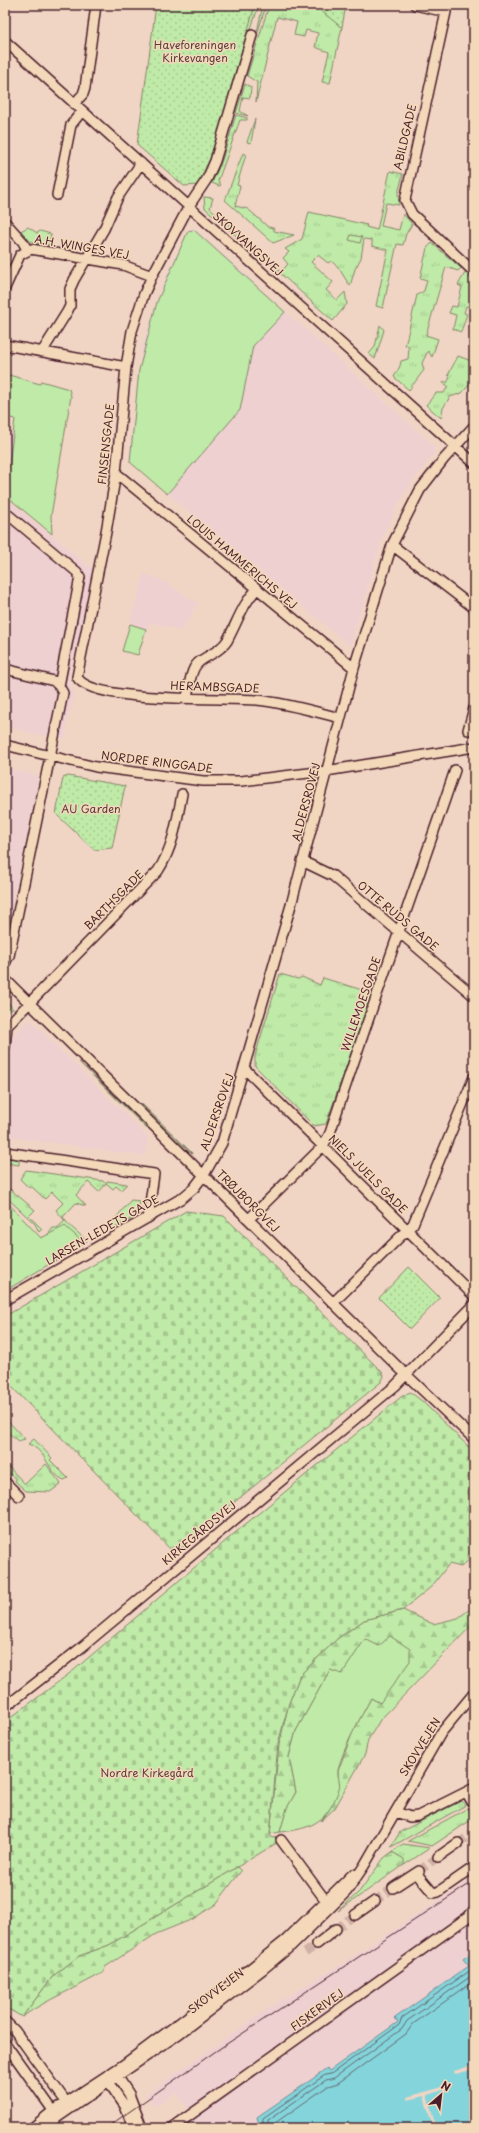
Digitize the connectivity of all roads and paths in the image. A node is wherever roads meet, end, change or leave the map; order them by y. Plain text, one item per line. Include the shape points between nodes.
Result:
1 (96, 5) edge
2 (414, 5) edge
3 (252, 35) dead end
4 (5, 42) edge
5 (74, 104) junction
6 (82, 111) junction
7 (141, 163) junction
8 (57, 195) dead end
9 (189, 206) junction
10 (5, 222) edge
11 (27, 250) junction
12 (86, 259) junction
13 (474, 272) edge
14 (152, 276) junction
15 (5, 288) edge
16 (5, 345) edge
17 (42, 352) junction
18 (126, 367) junction
19 (474, 426) edge
20 (455, 447) junction
21 (474, 463) edge
22 (116, 473) junction
23 (5, 512) edge
24 (392, 545) junction
25 (256, 590) junction
26 (474, 608) edge
27 (354, 668) junction
28 (5, 669) edge
29 (59, 686) junction
30 (89, 687) joint
31 (187, 698) junction
32 (474, 708) edge
33 (340, 718) junction
34 (468, 730) dead end
35 (5, 744) edge
36 (474, 747) edge
37 (49, 756) junction
38 (455, 770) dead end
39 (326, 771) junction
40 (182, 794) dead end
41 (302, 861) junction
42 (400, 932) junction
43 (5, 963) edge
44 (5, 979) edge
45 (474, 996) edge
46 (29, 1003) junction
47 (5, 1046) edge
48 (245, 1069) junction
49 (474, 1077) edge
50 (323, 1146) junction
51 (5, 1152) edge
52 (204, 1175) junction
53 (148, 1218) junction
54 (249, 1219) junction
55 (408, 1231) junction
56 (474, 1296) edge
57 (5, 1300) edge
58 (334, 1302) junction
59 (474, 1305) edge
60 (407, 1375) junction
61 (474, 1439) edge
62 (5, 1482) edge
63 (19, 1496) dead end
64 (474, 1693) edge
65 (5, 1707) edge
66 (471, 1796) edge
67 (396, 1812) junction
68 (281, 1840) dead end
69 (458, 1843) tunnel mouth
70 (438, 1857) tunnel mouth
71 (474, 1867) edge
72 (393, 1888) tunnel mouth
73 (375, 1901) tunnel mouth
74 (329, 1904) junction
75 (474, 1910) edge
76 (355, 1915) tunnel mouth
77 (336, 1930) tunnel mouth
78 (317, 1944) tunnel mouth
79 (5, 2022) edge
80 (5, 2042) edge
81 (116, 2074) junction
82 (107, 2080) junction
83 (69, 2105) junction
84 (55, 2114) junction
85 (32, 2128) edge
86 (42, 2128) edge
87 (133, 2128) edge
88 (142, 2128) edge
89 (172, 2128) edge

1 - 5 street via 85,88
2 - 13 street, ABILDGADE via 446,12 405,200 412,214
3 - 9 street via 215,161 207,179
4 - 5 street, SKOVVANGSVEJ
5 - 6 street, SKOVVANGSVEJ
6 - 7 street, SKOVVANGSVEJ
6 - 8 street via 71,124
7 - 9 street, SKOVVANGSVEJ
7 - 12 street via 118,197 104,229
9 - 14 street, FINSENSGADE
9 - 20 street, SKOVVANGSVEJ
10 - 11 street
11 - 12 street, A.H. WINGES VEJ
11 - 15 street, A.H. WINGES VEJ via 20,255
12 - 14 street, A.H. WINGES VEJ via 123,265
12 - 17 street via 70,290 70,306
14 - 18 street, FINSENSGADE via 132,331
16 - 17 street
17 - 18 street
18 - 22 street, FINSENSGADE
19 - 20 street, ALDERSROVEJ
20 - 21 street, SKOVVANGSVEJ
20 - 24 street, ALDERSROVEJ via 420,490
22 - 25 street, LOUIS HAMMERICHS VEJ
22 - 30 street, FINSENSGADE via 77,674 79,682
23 - 29 street via 80,577
24 - 26 street
24 - 27 street, ALDERSROVEJ
25 - 27 street, LOUIS HAMMERICHS VEJ
25 - 31 street via 246,601 226,642 218,651 197,664
27 - 33 street, ALDERSROVEJ
28 - 29 street via 54,681
29 - 37 street via 63,693
30 - 31 street, HERAMBSGADE via 142,697
31 - 33 street, HERAMBSGADE via 256,700
32 - 34 street
33 - 39 street, ALDERSROVEJ
35 - 37 street, NORDRE RINGGADE
36 - 39 street, NORDRE RINGGADE
37 - 39 street, NORDRE RINGGADE via 96,767 203,781 240,781
37 - 43 street via 9,956
38 - 42 street, WILLEMOESGADE
39 - 41 street, ALDERSROVEJ
40 - 46 street, BARTHSGADE via 175,834 158,871
41 - 42 street, OTTE RUDS GADE via 334,876
41 - 48 street, ALDERSROVEJ
42 - 45 street, OTTE RUDS GADE
42 - 50 street, WILLEMOESGADE via 375,997 330,1133
44 - 46 street, TRØJBORGVEJ
46 - 47 street, BARTHSGADE via 7,1026
46 - 52 street, TRØJBORGVEJ
48 - 50 street, NIELS JUELS GADE
48 - 52 street, ALDERSROVEJ via 222,1143
49 - 55 street via 418,1215
50 - 54 street, WILLEMOESGADE
50 - 55 street, NIELS JUELS GADE
51 - 53 street via 154,1174
52 - 53 street, LARSEN-LEDETS GADE via 188,1194
52 - 54 street, TRØJBORGVEJ
53 - 57 street, LARSEN-LEDETS GADE
54 - 58 street, TRØJBORGVEJ
55 - 56 street, NIELS JUELS GADE
55 - 58 street
58 - 60 street, TRØJBORGVEJ
59 - 60 street, KIRKEGÅRDSVEJ
60 - 61 street, TRØJBORGVEJ
60 - 65 street, KIRKEGÅRDSVEJ via 82,1647
62 - 63 street
64 - 67 street, SKOVVEJEN via 428,1752
66 - 67 street via 418,1816 410,1817
67 - 74 street, SKOVVEJEN via 368,1860
68 - 74 street
69 - 70 street
71 - 72 street via 438,1892 432,1893 418,1872
73 - 76 street
74 - 81 street, SKOVVEJEN
75 - 89 street, FISKERIVEJ via 468,1917
77 - 78 street
79 - 83 street via 15,2031
80 - 84 street
81 - 82 street, SKOVVEJEN
81 - 88 street via 133,2100
82 - 83 street, SKOVVEJEN
82 - 87 street via 125,2108
83 - 84 street, SKOVVEJEN
84 - 85 street
84 - 86 street

